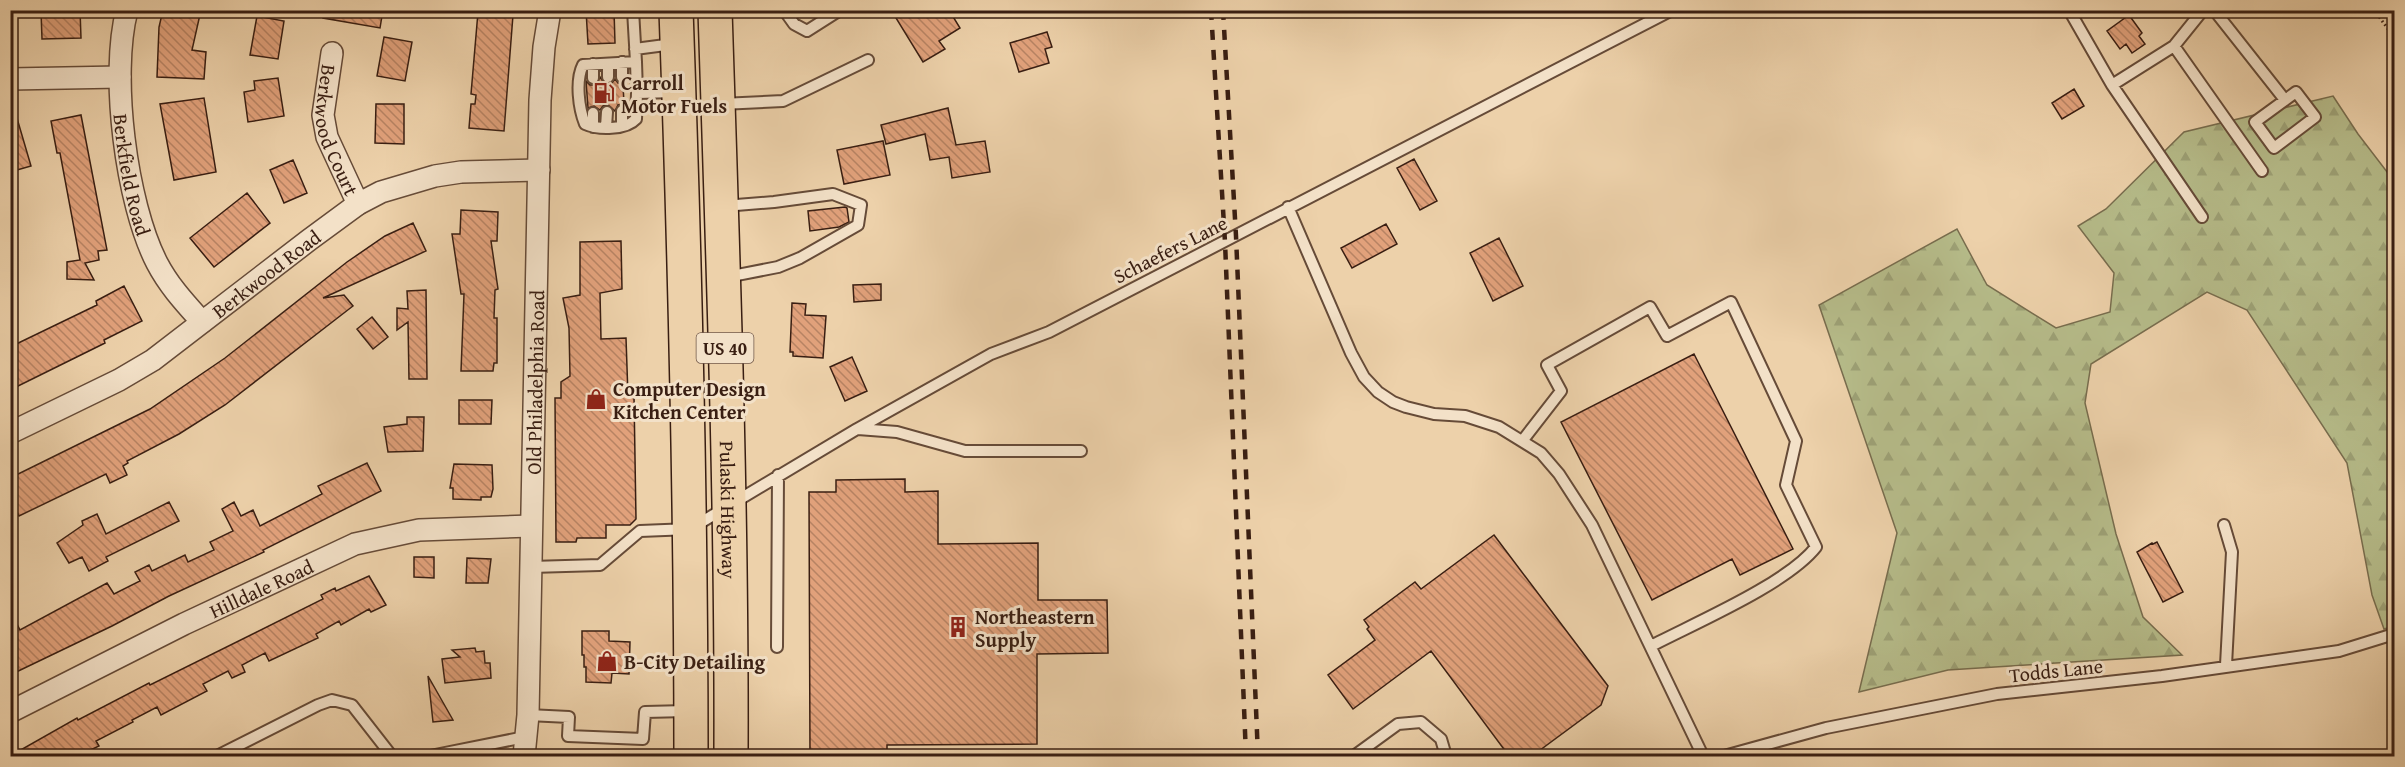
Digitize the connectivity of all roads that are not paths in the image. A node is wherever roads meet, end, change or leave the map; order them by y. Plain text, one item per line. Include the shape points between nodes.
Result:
1 (127, 10) edge
2 (550, 10) edge
3 (633, 10) edge
4 (676, 10) edge
5 (715, 10) edge
6 (784, 10) edge
7 (840, 10) edge
8 (1672, 10) edge
9 (2069, 10) edge
10 (2203, 10) edge
11 (2214, 10) edge
12 (677, 44) junction
13 (2174, 46) junction
14 (635, 50) junction
15 (332, 53) dead end
16 (868, 60) dead end
17 (622, 62) junction
18 (636, 62) junction
19 (593, 64) junction
20 (608, 64) junction
21 (120, 77) junction
22 (608, 77) dead end
23 (622, 77) dead end
24 (593, 78) dead end
25 (10, 80) edge
26 (2112, 85) junction
27 (679, 92) junction
28 (637, 93) junction
29 (2285, 100) junction
30 (718, 104) junction
31 (622, 111) dead end
32 (607, 112) dead end
33 (593, 113) dead end
34 (622, 126) junction
35 (593, 127) junction
36 (606, 127) junction
37 (539, 170) junction
38 (2262, 171) dead end
39 (358, 204) junction
40 (722, 206) junction
41 (1288, 207) junction
42 (2202, 217) dead end
43 (724, 277) junction
44 (201, 322) junction
45 (857, 429) junction
46 (10, 433) edge
47 (1523, 440) junction
48 (1081, 451) dead end
49 (778, 475) junction
50 (729, 504) junction
51 (2224, 525) dead end
52 (531, 526) junction
53 (690, 529) junction
54 (531, 567) junction
55 (2394, 634) edge
56 (1651, 646) junction
57 (777, 647) dead end
58 (2226, 665) junction
59 (691, 711) junction
60 (10, 712) edge
61 (528, 715) junction
62 (524, 747) edge
63 (217, 756) edge
64 (396, 756) edge
65 (430, 756) edge
66 (691, 756) edge
67 (731, 756) edge
68 (1354, 756) edge
69 (1446, 756) edge
70 (1703, 756) edge
71 (1725, 756) edge

1 - 21 street, Berkfield Road
2 - 37 street, Old Philadelphia Road via 543,58
3 - 14 lane
4 - 12 highway, Pulaski Highway / US 40
5 - 30 highway, Pulaski Highway / US 40
6 - 7 lane via 794,24 807,32
8 - 41 lane, Schaefers Lane
9 - 26 lane
10 - 13 lane
11 - 29 lane
12 - 14 lane
12 - 27 highway, Pulaski Highway / US 40
13 - 26 lane
13 - 38 lane
14 - 18 lane
15 - 39 street, Berkwood Court via 323,115 327,137
16 - 30 lane via 783,101
17 - 18 lane
17 - 20 lane
17 - 23 lane
18 - 28 lane
19 - 20 lane
19 - 24 lane
19 - 35 lane via 583,65 579,72 580,113 585,124
20 - 22 lane
21 - 25 street
21 - 44 street, Berkfield Road via 122,128 148,240 174,292
26 - 42 lane
27 - 28 lane
27 - 53 highway, Pulaski Highway / US 40
28 - 34 lane via 636,119
29 - 29 lane via 2255,122 2274,148 2315,117 2296,92
30 - 40 highway, Pulaski Highway / US 40
31 - 34 lane
32 - 36 lane
33 - 35 lane
34 - 36 lane
35 - 36 lane
37 - 39 street, Berkwood Road via 435,176 392,188
37 - 52 street, Old Philadelphia Road
39 - 44 street, Berkwood Road
40 - 43 highway, Pulaski Highway / US 40
40 - 43 lane via 833,194 861,205 858,225 800,258 778,267
41 - 45 lane, Schaefers Lane via 1049,332 991,354
41 - 47 lane via 1351,353 1378,392 1406,407 1465,416
43 - 50 highway, Pulaski Highway / US 40
44 - 46 street, Berkwood Road via 180,341 119,380
45 - 48 lane via 897,432 965,451
45 - 49 lane, Schaefers Lane
47 - 56 lane via 1559,474 1592,525
47 - 56 lane via 1561,391 1547,365 1650,307 1667,336 1731,302 1796,441 1786,485 1816,547 1808,557 1761,589
49 - 50 lane, Schaefers Lane
49 - 57 lane
50 - 53 lane, Schaefers Lane
50 - 67 highway, Pulaski Highway / US 40
51 - 58 lane via 2232,552
52 - 54 street, Old Philadelphia Road
52 - 60 street, Hilldale Road via 419,530 354,544
53 - 54 lane via 640,531 600,565
53 - 59 highway, Pulaski Highway / US 40
54 - 61 street, Old Philadelphia Road
55 - 58 lane, Todds Lane via 2339,651
56 - 70 lane
58 - 71 lane, Todds Lane via 1996,694 1826,728
59 - 61 lane via 645,712 643,739 568,736 568,717
59 - 66 highway, Pulaski Highway / US 40
61 - 62 street, Old Philadelphia Road
62 - 65 lane
63 - 64 lane via 332,700 352,705 391,755
68 - 69 lane via 1398,724 1421,722 1441,740

